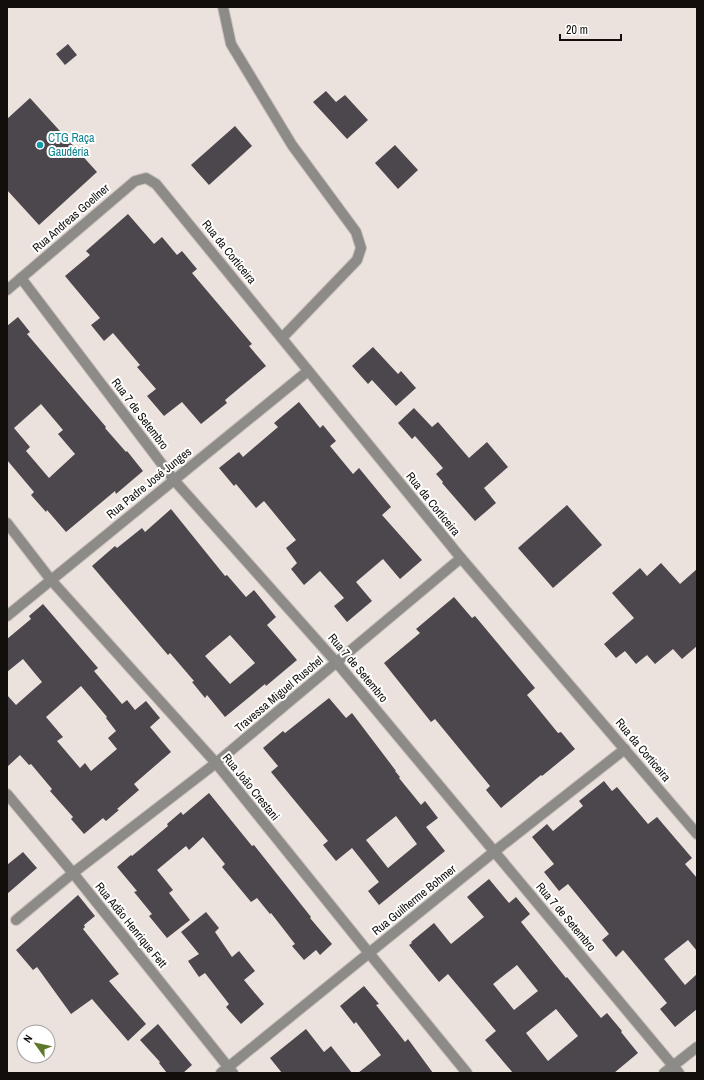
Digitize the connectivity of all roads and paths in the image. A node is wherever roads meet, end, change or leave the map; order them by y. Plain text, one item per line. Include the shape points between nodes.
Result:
1 (223, 7) edge
2 (156, 184) joint
3 (21, 278) junction
4 (7, 290) edge
5 (282, 338) junction
6 (308, 371) junction
7 (174, 480) junction
8 (7, 524) edge
9 (461, 558) junction
10 (51, 580) junction
11 (7, 616) edge
12 (337, 663) junction
13 (625, 749) junction
14 (216, 764) junction
15 (7, 794) edge
16 (697, 834) edge
17 (495, 851) junction
18 (73, 873) junction
19 (16, 920) dead end
20 (369, 954) junction
21 (697, 1047) edge
22 (676, 1069) edge
23 (228, 1071) edge
24 (467, 1073) edge
25 (664, 1073) edge

1 - 5 street via 231,44 292,145 356,232 361,248 357,260
2 - 3 street, Rua Andreas Goellner via 146,178 135,181
2 - 5 street, Rua da Corticeira
3 - 4 street, Rua Andreas Goellner
3 - 7 street, Rua 7 de Setembro
5 - 6 street, Rua da Corticeira
6 - 7 street, Rua Padre José Junges
6 - 9 street, Rua da Corticeira
7 - 10 street, Rua Padre José Junges
7 - 12 street, Rua 7 de Setembro
8 - 10 street, Rua João Crestani
9 - 12 street, Travessa Miguel Ruschel
9 - 13 street, Rua da Corticeira
10 - 11 street, Rua Padre José Junges
10 - 14 street, Rua João Crestani
12 - 14 street, Travessa Miguel Ruschel
12 - 17 street, Rua 7 de Setembro
13 - 16 street, Rua da Corticeira
13 - 17 street, Rua Guilherme Bohmer
14 - 18 street, Travessa Miguel Ruschel
14 - 20 street, Rua João Crestani
15 - 18 street, Rua Adão Henrique Fett
17 - 20 street, Rua Guilherme Bohmer
17 - 22 street, Rua 7 de Setembro
18 - 19 street, Travessa Miguel Ruschel
18 - 23 street, Rua Adão Henrique Fett
20 - 23 street, Rua Guilherme Bohmer
20 - 24 street, Rua João Crestani
21 - 22 street
22 - 25 street

